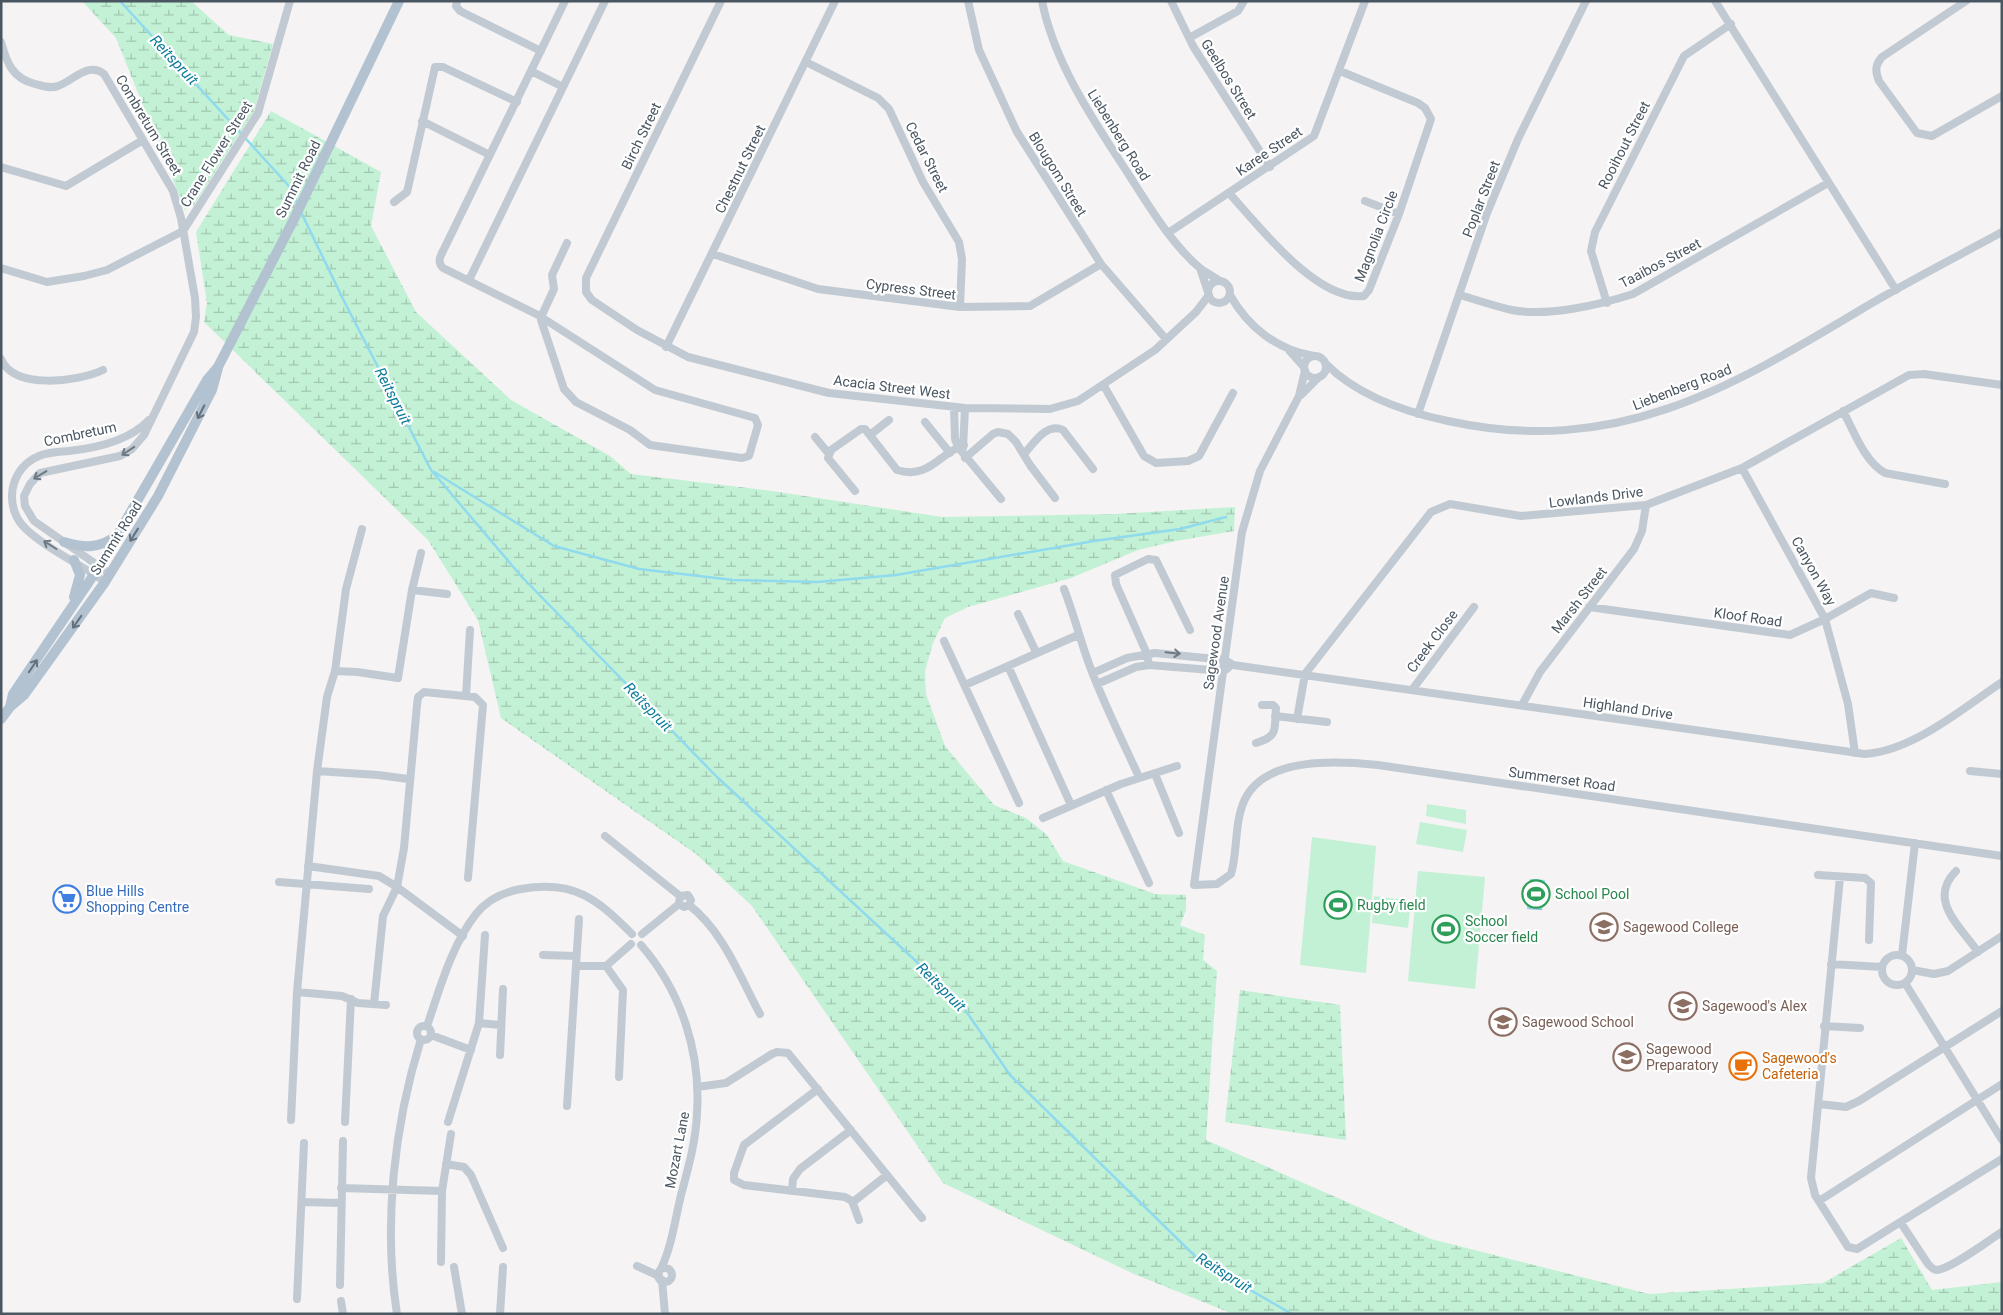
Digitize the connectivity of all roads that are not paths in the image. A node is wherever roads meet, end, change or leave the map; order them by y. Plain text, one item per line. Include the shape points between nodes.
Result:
1 (290, 1) edge
2 (399, 1) edge
3 (457, 1) edge
4 (565, 1) edge
5 (605, 1) edge
6 (721, 1) edge
7 (835, 1) edge
8 (968, 1) edge
9 (1042, 1) edge
10 (1172, 1) edge
11 (1244, 1) edge
12 (1365, 1) edge
13 (1586, 1) edge
14 (1715, 1) edge
15 (1966, 1) edge
16 (1731, 24) junction
17 (1189, 38) junction
18 (1, 42) edge
19 (541, 52) junction
20 (806, 62) junction
21 (531, 71) junction
22 (1340, 71) junction
23 (563, 87) junction
24 (2002, 96) edge
25 (517, 102) junction
26 (422, 121) junction
27 (143, 140) junction
28 (490, 155) junction
29 (1270, 167) junction
30 (1, 168) edge
31 (1828, 183) junction
32 (1229, 193) junction
33 (1365, 201) dead end
34 (394, 202) dead end
35 (1399, 214) junction
36 (183, 231) junction
37 (2002, 232) edge
38 (1168, 233) junction
39 (567, 243) dead end
40 (712, 254) junction
41 (1101, 264) junction
42 (1, 268) edge
43 (1200, 268) junction
44 (469, 280) junction
45 (1220, 281) junction
46 (585, 283) joint
47 (1896, 290) junction
48 (1209, 294) junction
49 (1230, 295) junction
50 (1460, 295) junction
51 (1607, 302) junction
52 (1219, 303) junction
53 (960, 307) junction
54 (1196, 312) junction
55 (1239, 312) junction
56 (541, 317) junction
57 (1166, 339) junction
58 (666, 347) junction
59 (1288, 350) junction
60 (1314, 356) junction
61 (1, 359) edge
62 (1326, 364) junction
63 (218, 367) junction
64 (1305, 369) junction
65 (103, 370) dead end
66 (1320, 376) junction
67 (1344, 380) junction
68 (2002, 385) edge
69 (1104, 386) junction
70 (1233, 392) dead end
71 (1299, 396) junction
72 (954, 407) junction
73 (965, 408) junction
74 (1843, 411) junction
75 (1418, 414) junction
76 (152, 417) junction
77 (954, 419) junction
78 (965, 419) junction
79 (889, 420) dead end
80 (924, 422) dead end
81 (870, 435) junction
82 (815, 436) dead end
83 (70, 451) junction
84 (962, 451) junction
85 (829, 454) junction
86 (950, 454) junction
87 (1024, 454) junction
88 (72, 468) junction
89 (1742, 468) junction
90 (1093, 469) dead end
91 (1945, 484) dead end
92 (856, 491) dead end
93 (1056, 498) dead end
94 (1001, 499) dead end
95 (1646, 505) junction
96 (362, 529) dead end
97 (120, 533) junction
98 (64, 542) junction
99 (421, 553) dead end
100 (74, 560) junction
101 (97, 571) junction
102 (107, 578) junction
103 (1064, 589) dead end
104 (412, 590) junction
105 (447, 594) dead end
106 (1894, 598) dead end
107 (1474, 607) dead end
108 (1589, 607) junction
109 (1018, 614) dead end
110 (1825, 619) junction
111 (59, 627) junction
112 (470, 630) dead end
113 (1190, 630) dead end
114 (1078, 635) junction
115 (944, 641) dead end
116 (1036, 652) junction
117 (1147, 654) junction
118 (1225, 660) junction
119 (1149, 665) junction
120 (1233, 665) junction
121 (1008, 666) junction
122 (335, 671) junction
123 (1224, 671) junction
124 (1093, 673) junction
125 (1305, 674) junction
126 (2002, 682) edge
127 (1097, 684) junction
128 (965, 685) junction
129 (1412, 690) junction
130 (466, 696) junction
131 (1262, 705) dead end
132 (1522, 705) junction
133 (10, 707) junction
134 (1275, 716) junction
135 (1, 719) edge
136 (1297, 719) junction
137 (1327, 722) dead end
138 (1256, 743) dead end
139 (1855, 753) junction
140 (1177, 766) dead end
141 (317, 771) junction
142 (1970, 771) dead end
143 (1155, 774) junction
144 (2002, 774) edge
145 (1139, 777) junction
146 (408, 779) junction
147 (1106, 790) junction
148 (1019, 803) dead end
149 (1071, 805) junction
150 (1043, 818) dead end
151 (1179, 833) dead end
152 (606, 836) dead end
153 (1916, 843) junction
154 (2002, 856) edge
155 (308, 866) junction
156 (1956, 871) dead end
157 (1818, 875) dead end
158 (1840, 877) junction
159 (468, 878) dead end
160 (279, 882) dead end
161 (1149, 883) dead end
162 (308, 884) junction
163 (1194, 885) joint
164 (397, 887) junction
165 (369, 889) dead end
166 (679, 900) junction
167 (579, 919) dead end
168 (485, 934) dead end
169 (632, 934) junction
170 (642, 934) junction
171 (463, 936) junction
172 (2002, 936) edge
173 (1869, 940) dead end
174 (631, 944) junction
175 (641, 945) junction
176 (1978, 952) junction
177 (543, 954) dead end
178 (1902, 955) junction
179 (576, 956) junction
180 (1831, 964) junction
181 (576, 966) junction
182 (606, 966) junction
183 (1882, 967) junction
184 (1912, 970) junction
185 (1904, 983) junction
186 (503, 989) dead end
187 (297, 992) junction
188 (351, 999) junction
189 (374, 1004) junction
190 (386, 1005) dead end
191 (2002, 1011) edge
192 (760, 1014) dead end
193 (479, 1023) junction
194 (500, 1025) junction
195 (427, 1026) junction
196 (1824, 1026) junction
197 (1860, 1028) dead end
198 (431, 1034) junction
199 (421, 1039) junction
200 (1944, 1048) junction
201 (471, 1050) junction
202 (500, 1055) dead end
203 (619, 1077) dead end
204 (2002, 1084) edge
205 (696, 1087) junction
206 (818, 1089) junction
207 (1977, 1100) junction
208 (1819, 1104) junction
209 (567, 1106) dead end
210 (291, 1120) dead end
211 (345, 1122) dead end
212 (448, 1122) dead end
213 (851, 1130) junction
214 (451, 1134) dead end
215 (2002, 1140) edge
216 (343, 1141) dead end
217 (304, 1144) dead end
218 (2002, 1159) edge
219 (446, 1164) junction
220 (887, 1175) junction
221 (341, 1188) junction
222 (393, 1190) junction
223 (442, 1191) junction
224 (792, 1191) junction
225 (1819, 1201) junction
226 (302, 1202) junction
227 (853, 1202) junction
228 (341, 1204) junction
229 (922, 1218) dead end
230 (859, 1220) dead end
231 (1901, 1223) junction
232 (2002, 1232) edge
233 (502, 1248) dead end
234 (441, 1262) dead end
235 (503, 1267) dead end
236 (641, 1267) dead end
237 (454, 1268) dead end
238 (666, 1275) junction
239 (340, 1285) dead end
240 (297, 1299) dead end
241 (341, 1301) dead end
242 (343, 1314) edge
243 (397, 1314) edge
244 (462, 1314) edge
245 (500, 1314) edge
246 (665, 1314) edge

1 - 36 street, Crane Flower Street via 258,113
2 - 63 main road, Summit Road
3 - 19 street via 460,11
4 - 19 street
5 - 23 street
6 - 46 street, Birch Street
7 - 20 street, Chestnut Street
8 - 41 street, Blougom Street via 979,50 1011,122
9 - 38 street, Liebenberg Road via 1048,26 1079,95
10 - 17 street, Geelbos Street
11 - 17 street via 1238,11
12 - 22 street, Karee Street
13 - 50 street, Poplar Street via 1518,139 1487,213
14 - 16 street
15 - 24 street via 1882,57 1875,71 1917,133 1924,136 1932,136
16 - 31 street
16 - 51 street, Rooihout Street via 1684,56 1595,232 1591,251
17 - 29 street, Geelbos Street
18 - 27 street, Combretum Street via 12,71 27,82 56,87 88,70 100,71
19 - 21 street
20 - 40 street, Chestnut Street
20 - 53 street, Cedar Street via 878,98 889,109 919,174 959,242 962,259
21 - 23 street
21 - 25 street
22 - 29 street, Karee Street via 1314,136
22 - 35 street, Magnolia Circle via 1418,103 1429,113 1431,126
23 - 44 street
25 - 26 street via 438,66 433,70
25 - 28 street
26 - 28 street
26 - 34 street via 408,188
27 - 30 street via 66,186
27 - 36 street, Combretum Street via 173,191
28 - 44 street via 440,259 443,268
29 - 32 street, Karee Street
31 - 47 street
31 - 51 street, Taaibos Street via 1639,291
32 - 35 street, Magnolia Circle via 1302,270 1343,296 1364,296 1369,290
32 - 38 street, Karee Street
33 - 35 street
36 - 42 street via 107,270 84,276 47,282
36 - 76 street, Combretum via 195,298 196,323
37 - 47 street, Liebenberg Road
38 - 43 street, Liebenberg Road
39 - 56 street via 552,275 554,289
40 - 53 street, Cypress Street via 818,289
40 - 58 street, Chestnut Street
41 - 53 street, Cypress Street via 1030,306
41 - 57 street, Blougom Street
43 - 45 street, Liebenberg Road
43 - 48 street, Liebenberg Road
44 - 56 street
45 - 48 street via 1211,286
45 - 49 street via 1229,287
46 - 58 street, Acacia Street West via 586,292 592,300
47 - 75 street, Liebenberg Road via 1745,376 1662,412 1618,424 1551,432 1507,431
48 - 52 street
48 - 54 street, Acacia Street West
49 - 52 street
49 - 55 street
50 - 51 street, Taaibos Street via 1513,310 1550,310
50 - 75 street, Poplar Street
52 - 54 street, Acacia Street West
52 - 55 street
54 - 57 street, Acacia Street West
55 - 59 street via 1264,336
56 - 56 street via 655,390 755,418 758,425 750,454 742,458 652,446 630,430 576,402 564,389
57 - 69 street, Acacia Street West
58 - 72 street, Acacia Street West via 700,361 829,393
59 - 60 street
59 - 64 street
60 - 62 street via 1323,358
60 - 64 street via 1308,358
61 - 65 street via 7,370 15,374 51,380 77,379
62 - 66 street
62 - 67 street, Liebenberg Road
63 - 97 main road, Summit Road via 207,380
63 -> 102 main road, Summit Road via 212,390 158,496
64 - 66 street via 1309,376
64 - 71 street, Sagewood Avenue
66 - 67 street, Liebenberg Road
66 - 71 street, Sagewood Avenue
67 - 75 street, Liebenberg Road
68 - 74 street, Lowlands Drive via 1916,374
69 - 70 street via 1144,456 1156,463 1188,461 1199,456
69 - 73 street, Acacia Street West via 1078,401 1056,408
71 - 118 street, Sagewood Avenue via 1260,472 1247,511 1239,546
72 - 73 street, Acacia Street West
72 - 77 street
73 - 78 street
74 - 89 street, Lowlands Drive
74 - 91 street via 1879,470
76 - 83 street, Combretum via 126,437
76 -> 88 street, Combretum via 142,438 126,453
77 - 78 street
77 - 84 street via 955,439
78 - 84 street
79 - 81 street
80 - 86 street
81 - 85 street via 865,429 858,430
81 - 86 street via 902,472 926,470
82 - 85 street
83 - 88 street
100 -> 83 street, Combretum via 24,528 16,517 12,502 13,484 32,459
84 - 86 street
84 - 87 street via 998,432 1008,434
84 - 94 street
85 - 92 street via 830,463
87 - 90 street via 1047,430 1058,428 1063,430
87 - 93 street
88 -> 98 street, Combretum via 40,473 30,484 24,501 31,519
89 - 95 street, Lowlands Drive
89 - 110 street, Canyon Way
95 - 108 street, Marsh Street via 1639,541
95 - 125 street, Lowlands Drive via 1521,516 1464,505 1441,506 1431,512
96 - 122 street via 346,589
97 - 98 main road via 96,546 82,547
97 - 101 main road, Summit Road
98 - 101 street, Combretum
99 - 104 street
100 - 101 street, Combretum
100 - 111 main road via 80,575 79,582
101 - 102 street, Combretum
101 - 111 main road, Summit Road
102 -> 133 main road, Summit Road via 24,695
103 - 114 street via 1077,623
104 - 105 street
104 - 122 street via 398,678
106 - 110 street, Kloof Road via 1871,593
107 - 129 street, Creek Close
108 - 110 street, Kloof Road via 1790,635
108 - 132 street, Marsh Street via 1540,672
109 - 116 street
110 - 139 street, Canyon Way via 1848,704
133 -> 111 main road, Summit Road via 13,694
112 - 130 street
113 - 117 street via 1156,560 1148,559 1116,574 1116,584
114 - 116 street
114 - 124 street
115 - 128 street
116 - 121 street
117 -> 118 street via 1168,653
117 - 119 street
117 - 124 street via 1127,658
118 - 120 street, Highland Drive
118 - 123 street, Sagewood Avenue
119 - 123 street
119 - 127 street via 1136,667
120 - 123 street
120 - 125 street, Highland Drive
121 - 128 street
121 - 149 street
122 - 141 street
123 - 163 street, Sagewood Avenue
124 - 127 street
125 - 129 street, Highland Drive
125 - 136 street
126 - 139 street, Highland Drive via 1893,750
127 - 145 street
128 - 148 street
129 - 132 street, Highland Drive
130 - 146 street via 432,691 418,697
130 - 159 street via 480,700 484,711
131 - 134 street via 1275,706
132 - 139 street, Highland Drive
133 - 135 main road, Summit Road
134 - 136 street
134 - 138 street via 1272,738
136 - 137 street
140 - 143 street
141 - 146 street
141 - 155 street
142 - 144 street
143 - 145 street
143 - 151 street
145 - 147 street
146 - 164 street via 404,848
147 - 149 street
147 - 161 street
149 - 150 street
152 - 166 street
153 - 154 street, Summerset Road
153 - 163 street, Summerset Road via 1378,765 1329,763 1279,770 1252,788 1241,810 1230,874 1217,884
153 - 178 street
155 - 162 street
155 - 164 street via 372,874
156 - 176 street via 1944,886 1944,904
157 - 158 street
158 - 173 street via 1865,878 1871,883
158 - 180 street
160 - 162 street
162 - 165 street
162 - 187 street
164 - 171 street
164 - 189 street via 383,916
166 - 170 street
166 - 192 street via 684,907 689,905 701,914 719,938
167 - 179 street
168 - 193 street
169 - 170 street
169 - 171 street via 583,894 553,885 513,890 495,898 476,914
169 - 174 street
170 - 175 street
171 - 195 street
172 - 176 street
174 - 175 street
174 - 182 street
175 - 205 street, Mozart Lane via 673,991 682,1013 692,1049
176 - 184 street via 1941,974
177 - 179 street
178 - 183 street via 1889,957
178 - 184 street via 1910,961
179 - 181 street
180 - 183 street
180 - 196 street
181 - 182 street
181 - 209 street
182 - 203 street via 624,990
183 - 185 street via 1886,981 1895,985
184 - 185 street
185 - 200 street
186 - 194 street
187 - 188 street
187 - 210 street
188 - 189 street
188 - 211 street
189 - 190 street
191 - 200 street
193 - 194 street
193 - 201 street
194 - 202 street
195 - 198 street
195 - 199 street via 417,1031
196 - 197 street
196 - 208 street
198 - 199 street
198 - 201 street
199 - 222 street via 408,1088
200 - 207 street
200 - 208 street via 1846,1107
201 - 212 street
204 - 207 street
205 - 206 street via 726,1083 772,1054 783,1052 792,1057
205 - 238 street, Mozart Lane via 695,1134 668,1252
206 - 213 street
206 - 224 street via 744,1144 734,1172 734,1180 744,1185
207 - 215 street
207 - 225 street
208 - 225 street via 1811,1178
213 - 220 street
213 - 224 street via 800,1169 793,1179
214 - 219 street
216 - 221 street
217 - 226 street
218 - 231 street
219 - 223 street
219 - 233 street via 464,1168 471,1175
220 - 227 street
220 - 229 street
221 - 222 street
221 - 228 street
222 - 223 street
222 - 243 street via 392,1277
223 - 234 street
224 - 227 street via 845,1197
225 - 231 street via 1848,1247 1854,1249
226 - 228 street
226 - 240 street
227 - 230 street
228 - 239 street
231 - 232 street via 1928,1264 1938,1270
235 - 245 street
236 - 238 street
237 - 244 street
238 - 246 street via 663,1292
241 - 242 street

